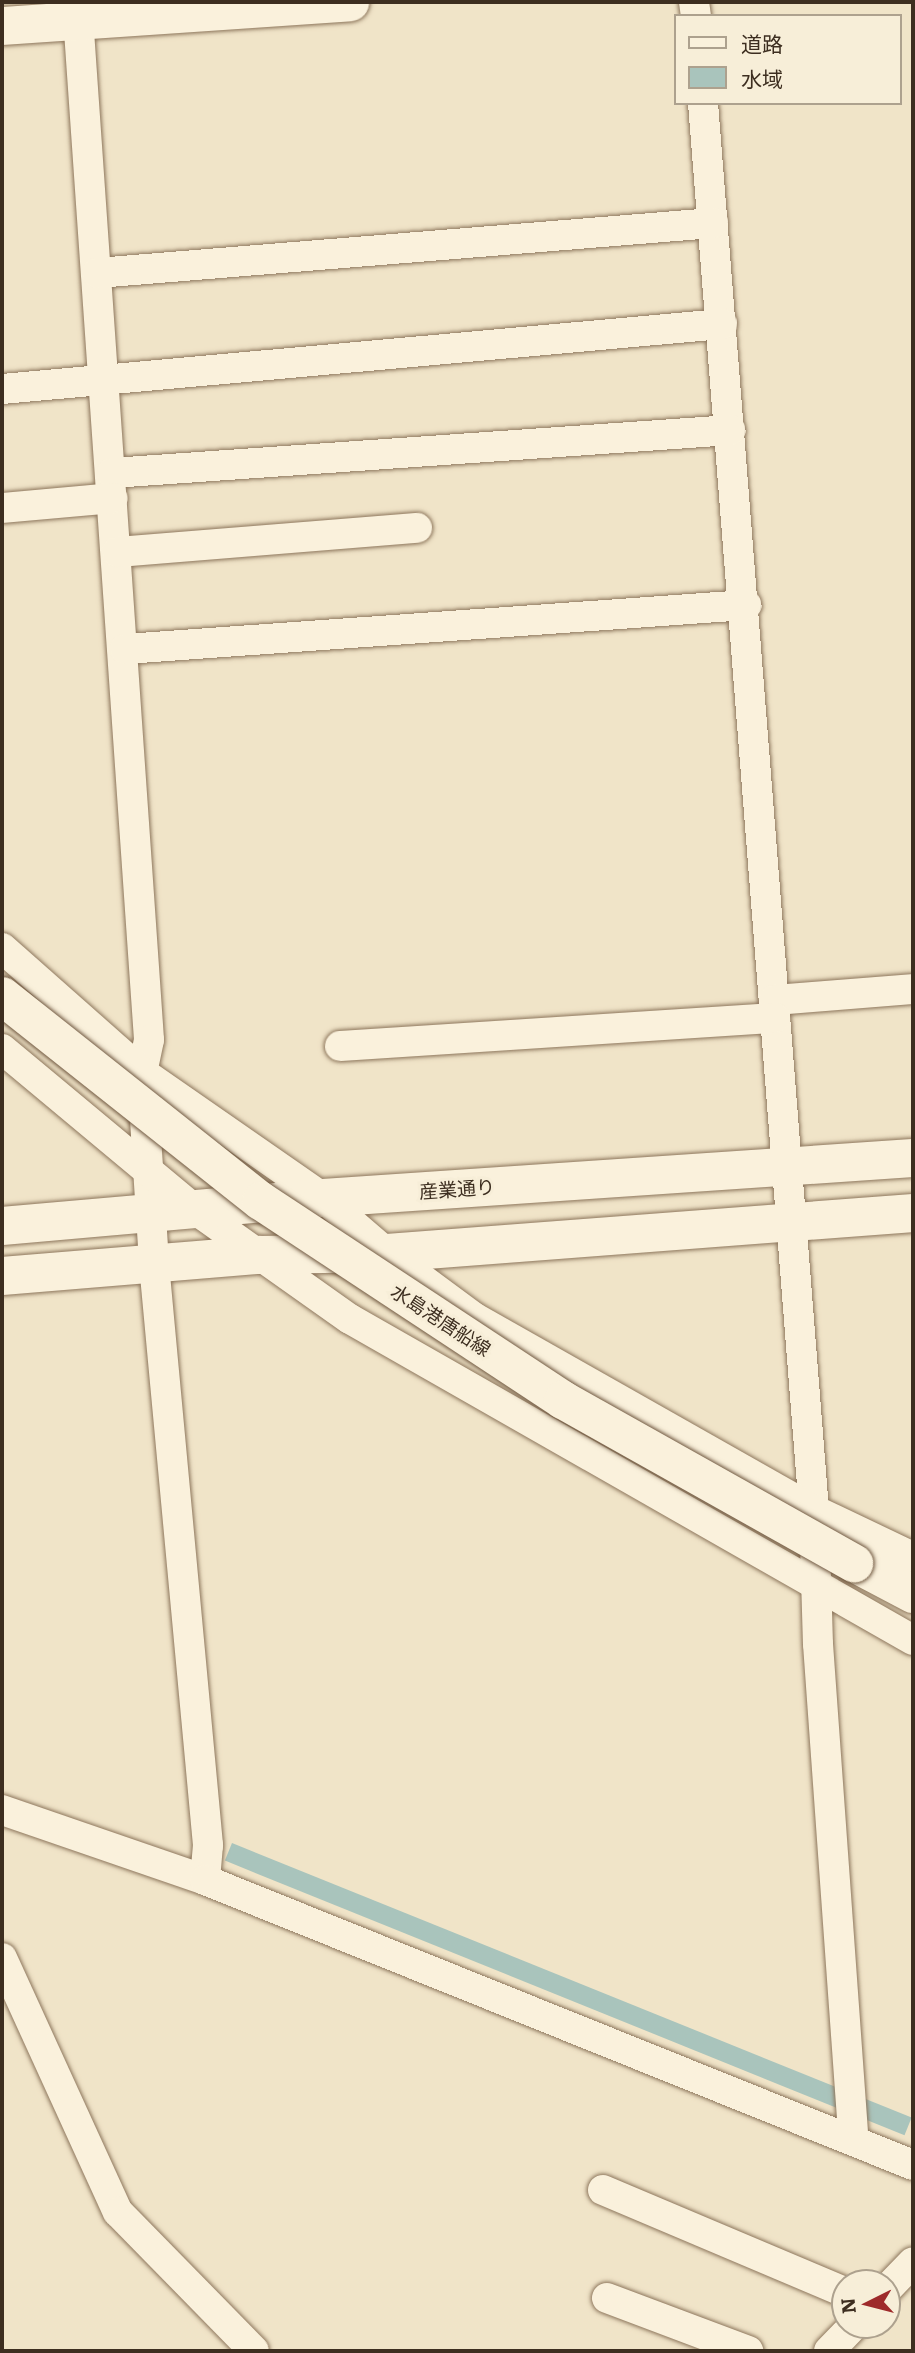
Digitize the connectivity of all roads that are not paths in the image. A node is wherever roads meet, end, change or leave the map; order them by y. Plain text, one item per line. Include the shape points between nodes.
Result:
1 (350, 2) edge
2 (78, 11) edge
3 (2, 26) edge
4 (703, 105) edge
5 (713, 223) junction
6 (97, 273) junction
7 (722, 324) junction
8 (105, 381) junction
9 (2, 389) edge
10 (731, 430) junction
11 (113, 486) junction
12 (2, 508) edge
13 (417, 528) dead end
14 (117, 552) junction
15 (746, 605) junction
16 (125, 649) junction
17 (2, 948) edge
18 (913, 989) edge
19 (2, 996) edge
20 (775, 1009) junction
21 (340, 1046) dead end
22 (2, 1049) edge
23 (142, 1072) junction
24 (913, 1158) edge
25 (787, 1168) junction
26 (149, 1173) junction
27 (323, 1198) junction
28 (193, 1208) junction
29 (151, 1213) junction
30 (913, 1213) edge
31 (789, 1223) junction
32 (2, 1226) edge
33 (387, 1253) junction
34 (260, 1255) junction
35 (155, 1264) junction
36 (2, 1276) edge
37 (814, 1510) junction
38 (913, 1557) edge
39 (818, 1588) junction
40 (913, 1594) edge
41 (913, 1640) edge
42 (2, 1810) edge
43 (205, 1880) junction
44 (2, 1958) edge
45 (855, 2141) junction
46 (913, 2165) edge
47 (603, 2190) dead end
48 (831, 2286) edge
49 (607, 2298) dead end
50 (254, 2351) edge
51 (748, 2351) edge

1 - 2 street
2 - 3 street
2 - 6 street
4 - 5 street
5 - 6 street
5 - 7 street
6 - 8 street
7 - 8 street
7 - 10 street
8 - 9 street
8 - 11 street
10 - 11 street
10 - 15 street
11 - 12 street
11 - 14 street
13 - 14 street
14 - 16 street
15 - 16 street
15 - 20 street
16 - 23 street via 149,1040
17 - 23 street
18 - 20 street
19 - 40 street, 水島港唐船線, bridge via 272,1208 563,1400
20 - 21 street
20 - 25 street
22 - 26 street
23 - 26 street
23 - 27 street
24 - 25 street, 産業通り
25 - 27 street, 産業通り
25 - 31 street
26 - 28 street
26 - 29 street
27 - 28 street, 産業通り
27 - 33 street
28 - 29 street, 産業通り
28 - 34 street
29 - 32 street, 産業通り
29 - 35 street
30 - 31 street
31 - 33 street
31 - 37 street
33 - 34 street
33 - 37 street via 475,1318
34 - 35 street
34 - 39 street via 350,1319
35 - 36 street
35 - 43 street via 208,1845
37 - 38 street
37 - 39 street
39 - 41 street
39 - 45 street via 818,1644
42 - 43 street
43 - 45 street
44 - 50 street via 118,2212
45 - 46 street
47 - 48 street
49 - 51 street

